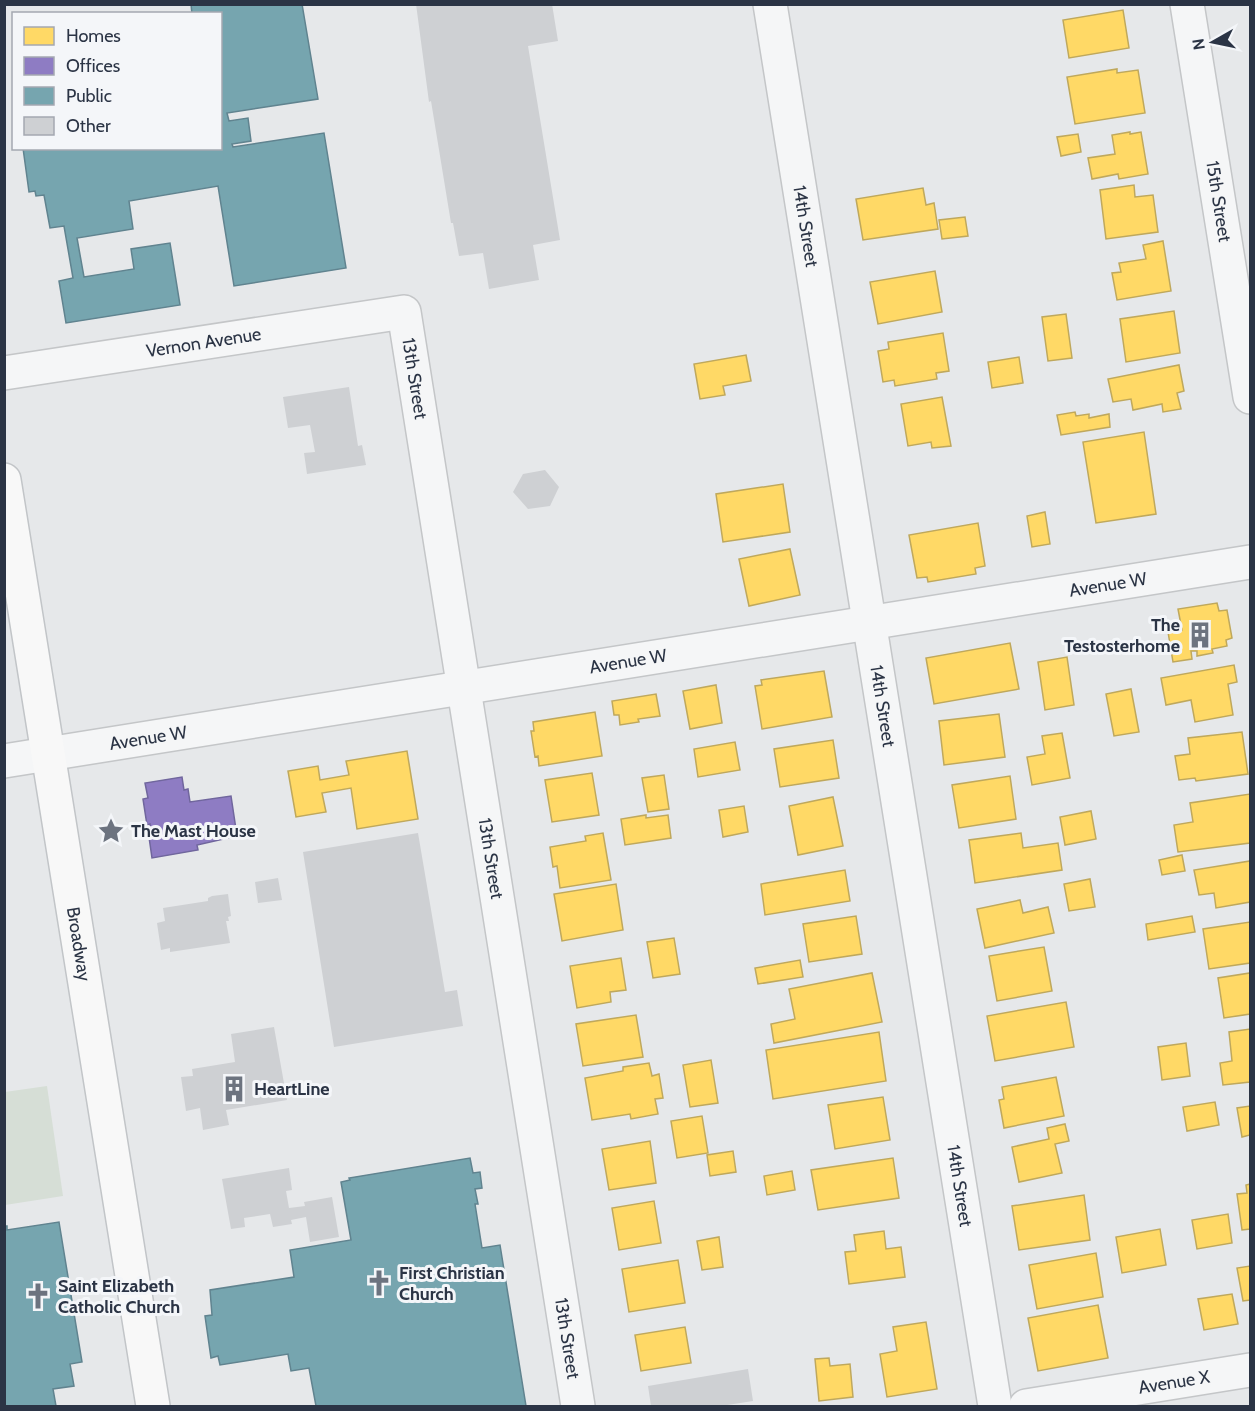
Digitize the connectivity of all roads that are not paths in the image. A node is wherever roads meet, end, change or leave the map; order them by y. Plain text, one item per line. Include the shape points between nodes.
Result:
1 (770, 4) edge
2 (1187, 4) edge
3 (404, 312) joint
4 (4, 373) edge
5 (1251, 397) edge
6 (4, 480) edge
7 (1251, 562) edge
8 (869, 623) junction
9 (464, 688) junction
10 (48, 754) junction
11 (4, 761) edge
12 (1251, 1370) edge
13 (153, 1407) edge
14 (578, 1407) edge
15 (995, 1407) edge
16 (1026, 1407) edge

1 - 8 street, 14th Street
2 - 5 street, 15th Street
3 - 4 street, Vernon Avenue
3 - 9 street, 13th Street
6 - 10 main road, Broadway
7 - 8 street, Avenue W
8 - 9 street, Avenue W
8 - 15 street, 14th Street
9 - 10 street, Avenue W
9 - 14 street, 13th Street
10 - 11 street, Avenue W
10 - 13 main road, Broadway
12 - 16 street, Avenue X

